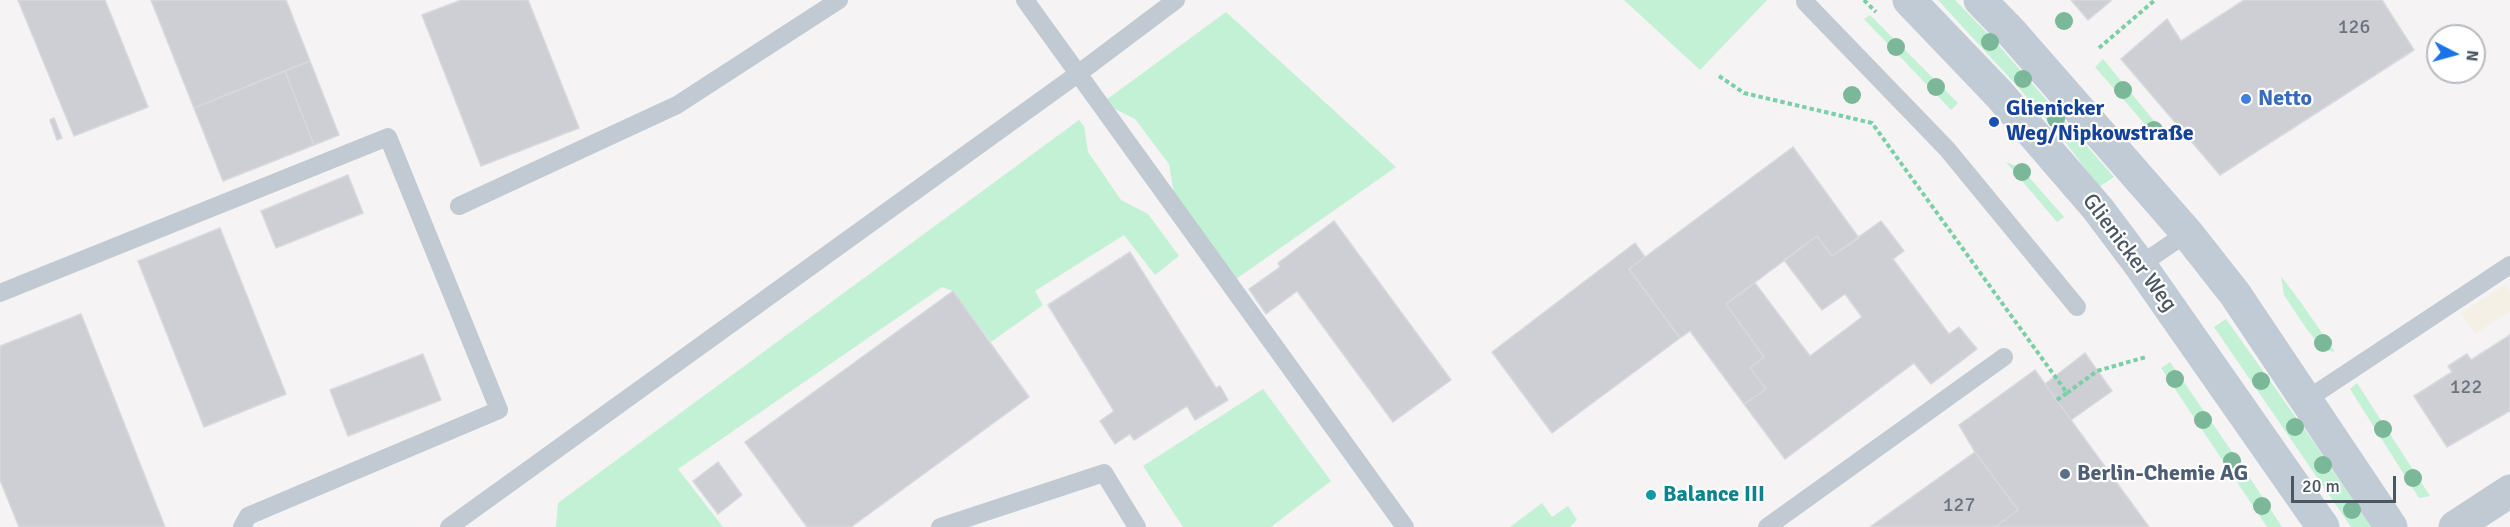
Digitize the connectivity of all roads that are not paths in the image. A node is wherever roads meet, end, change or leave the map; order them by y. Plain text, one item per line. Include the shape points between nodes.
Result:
1 (839, 0) edge
2 (1025, 0) edge
3 (1176, 0) edge
4 (1807, 0) edge
5 (1909, 0) edge
6 (1980, 0) edge
7 (1078, 73) junction
8 (459, 206) dead end
9 (2187, 233) junction
10 (2140, 265) junction
11 (2510, 265) edge
12 (0, 293) edge
13 (2077, 308) dead end
14 (2004, 357) dead end
15 (2306, 400) junction
16 (2510, 491) edge
17 (452, 526) edge
18 (242, 527) edge
19 (940, 527) edge
20 (1137, 527) edge
21 (1405, 527) edge
22 (1767, 527) edge
23 (2323, 527) edge
24 (2391, 527) edge
25 (2455, 527) edge

1 - 8 lane via 677,105
2 - 7 lane
3 - 7 lane
4 - 13 lane via 1804,2 1947,149
5 - 10 main road, Glienicker Weg via 1999,94 2098,209
6 - 9 main road
7 - 17 lane
7 - 21 lane
9 - 10 lane
9 - 15 main road via 2235,294
10 - 23 main road, Glienicker Weg
11 - 15 lane
12 - 18 lane via 388,137 499,410 248,516
14 - 22 lane
15 - 24 main road
16 - 25 street
19 - 20 lane via 1104,472

